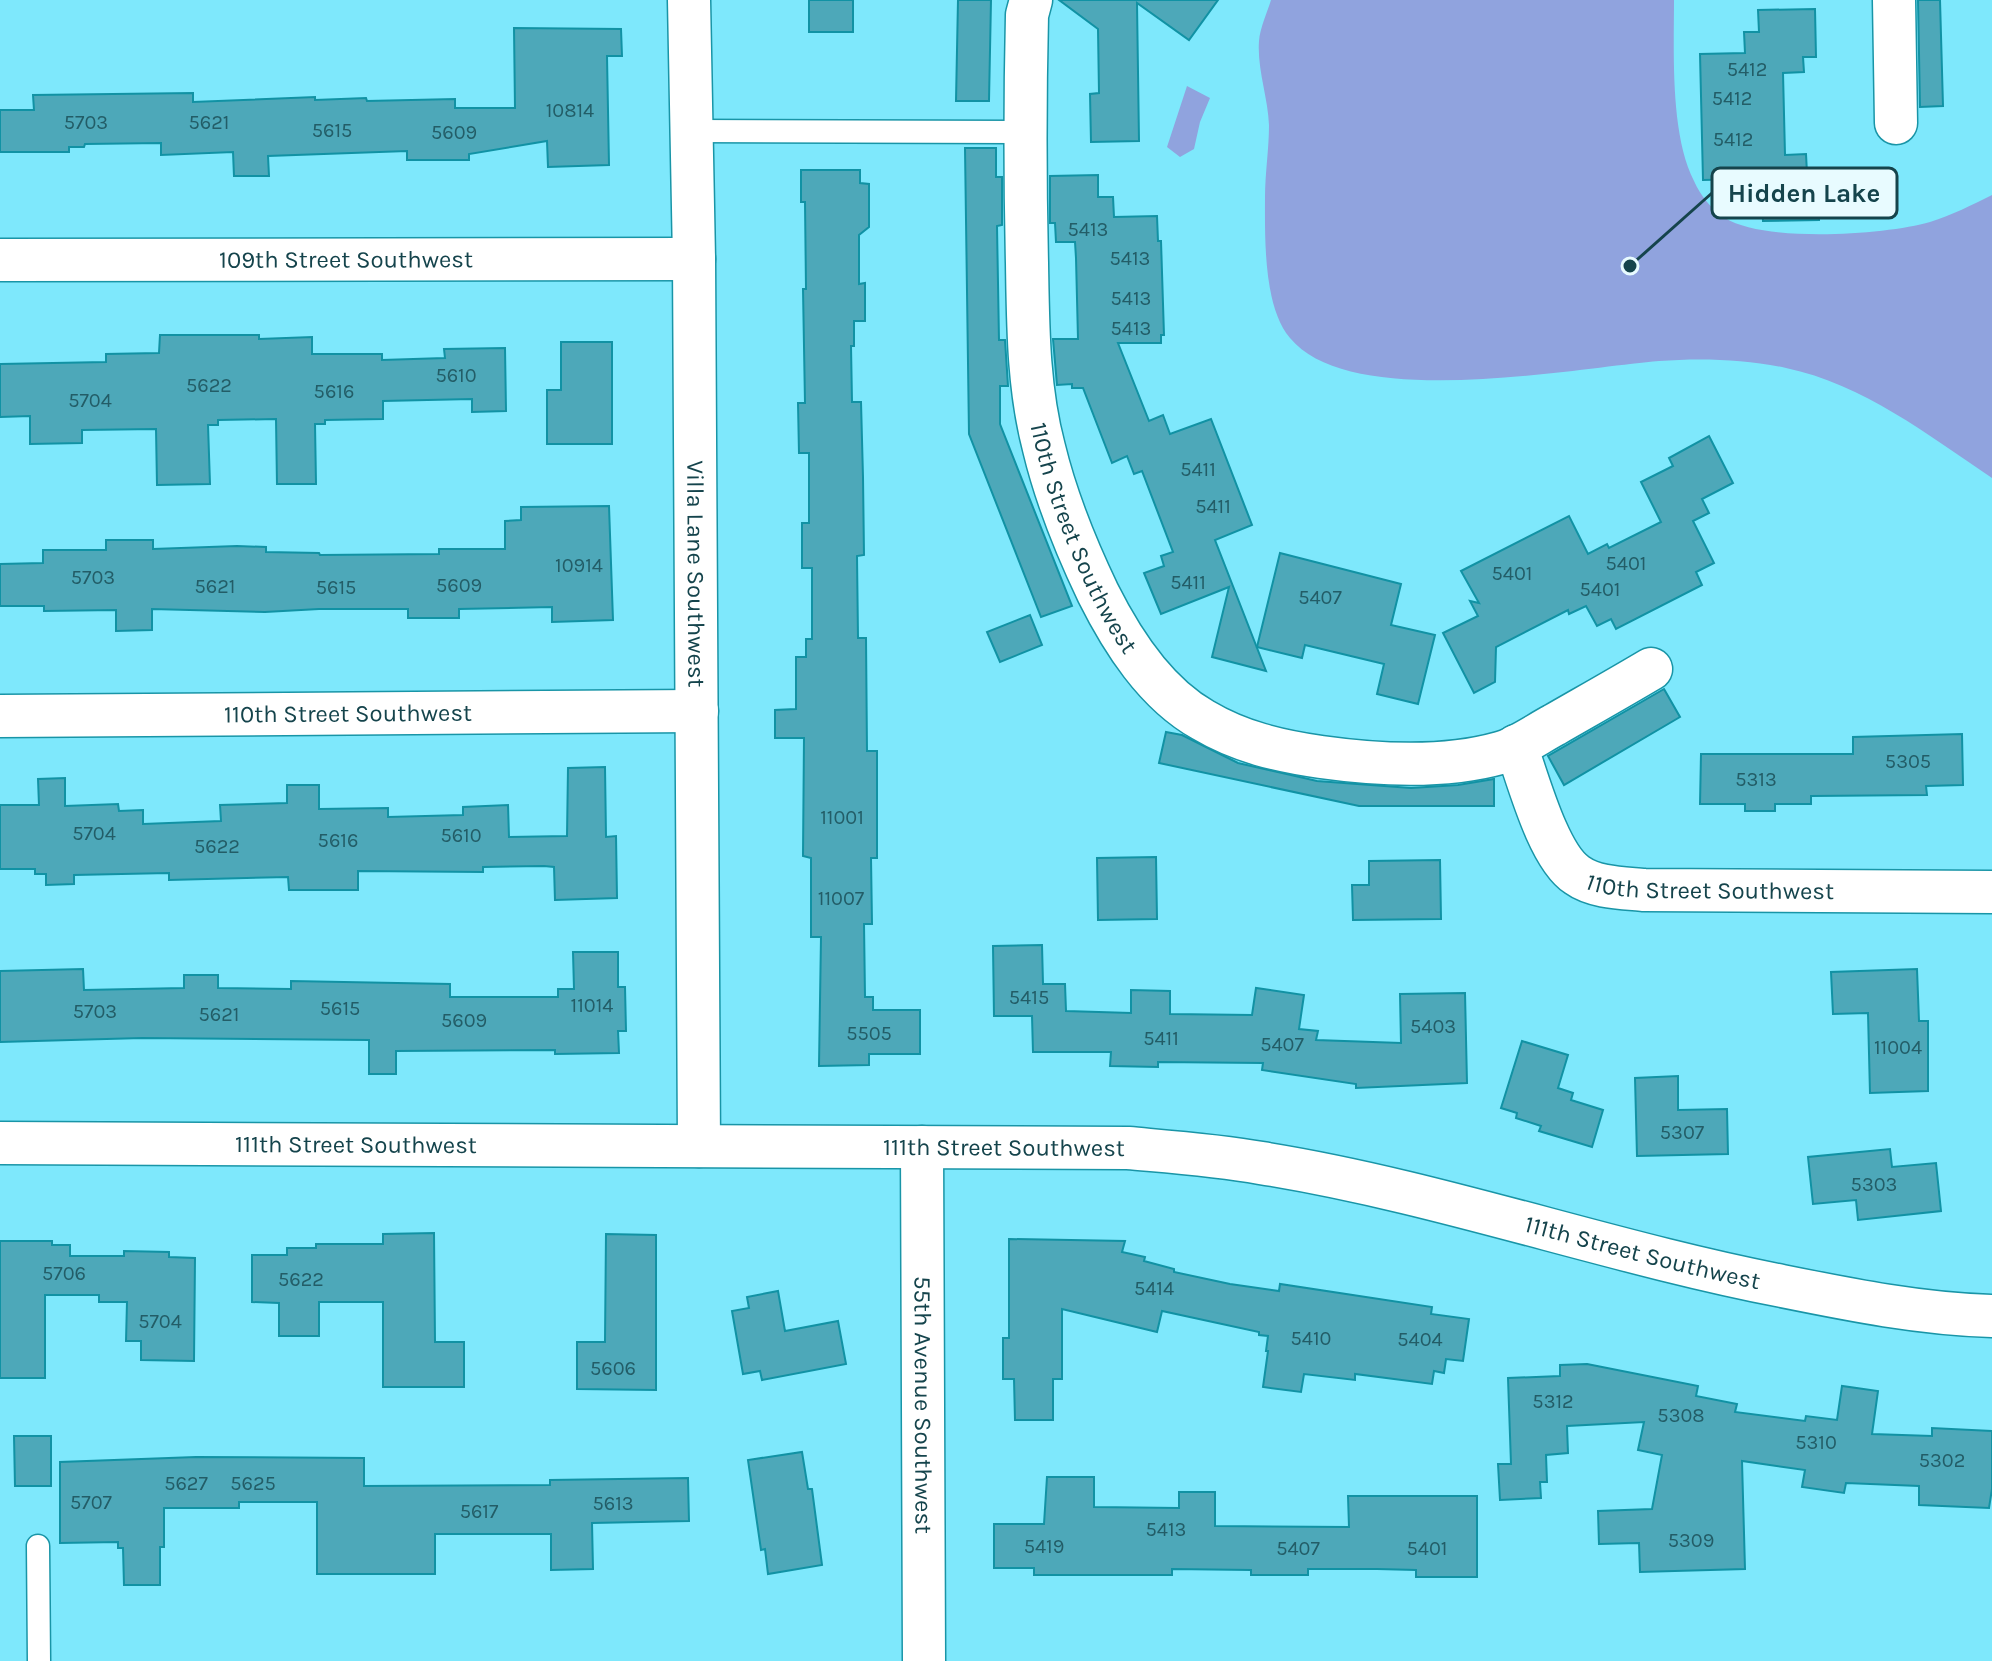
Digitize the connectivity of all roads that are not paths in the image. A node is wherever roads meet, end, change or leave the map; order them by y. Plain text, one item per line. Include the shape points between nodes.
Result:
1 (689, 0) edge
2 (1031, 0) edge
3 (1894, 0) edge
4 (1896, 123) dead end
5 (691, 131) junction
6 (1024, 132) junction
7 (694, 259) junction
8 (0, 260) edge
9 (1651, 669) dead end
10 (697, 711) junction
11 (0, 716) edge
12 (1516, 746) junction
13 (1992, 892) edge
14 (0, 1143) edge
15 (699, 1146) junction
16 (922, 1147) junction
17 (1992, 1316) edge
18 (38, 1546) dead end
19 (39, 1661) edge
20 (924, 1661) edge

1 - 5 street, Villa Lane Southwest
2 - 6 street, 110th Street Southwest
3 - 4 street
5 - 6 lane
5 - 7 street, Villa Lane Southwest
6 - 12 street, 110th Street Southwest via 1029,348 1043,447 1083,562 1132,653 1201,719 1238,738 1285,752 1402,764 1457,761
7 - 8 street, 109th Street Southwest
7 - 10 street, Villa Lane Southwest
9 - 12 street, 110th Street Southwest
10 - 11 street, 110th Street Southwest
10 - 15 street, Villa Lane Southwest
12 - 13 street, 110th Street Southwest via 1555,849 1588,881 1644,890
14 - 15 street, 111th Street Southwest
15 - 16 street, 111th Street Southwest
16 - 17 street, 111th Street Southwest via 1128,1148 1262,1163 1422,1198 1695,1269 1868,1303
16 - 20 street, 55th Avenue Southwest
18 - 19 lane

